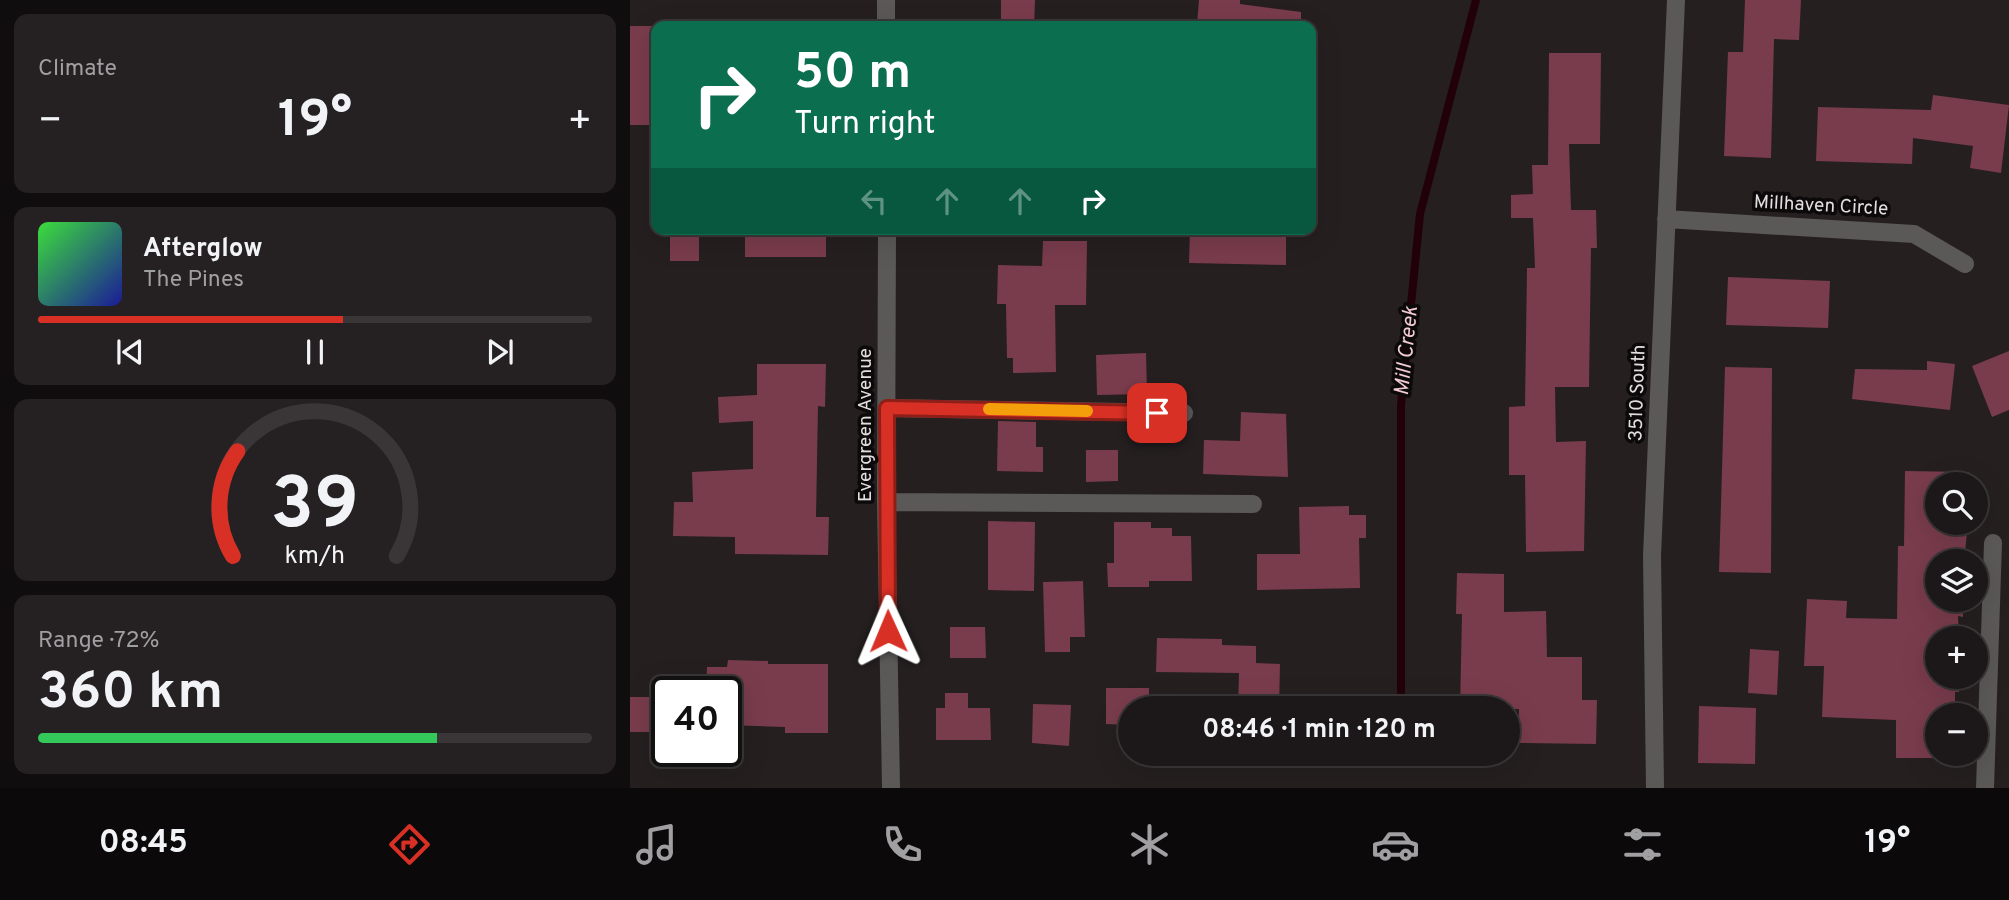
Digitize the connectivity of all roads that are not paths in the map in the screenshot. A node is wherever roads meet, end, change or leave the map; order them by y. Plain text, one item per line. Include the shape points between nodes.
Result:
1 (886, 0) edge
2 (1676, 0) edge
3 (886, 21) edge
4 (1666, 219) junction
5 (887, 235) edge
6 (1965, 264) dead end
7 (887, 408) junction
8 (1184, 413) dead end
9 (886, 502) junction
10 (1253, 504) dead end
11 (1993, 543) dead end
12 (891, 788) edge
13 (1655, 788) edge
14 (1984, 788) edge

1 - 3 street
2 - 4 street, 3510 South
4 - 6 street, Millhaven Circle via 1914,234
4 - 13 street, 3510 South via 1652,556
5 - 7 street, Evergreen Avenue
7 - 8 street
7 - 9 street, Evergreen Avenue
9 - 10 street
9 - 12 street, Evergreen Avenue
11 - 14 street

